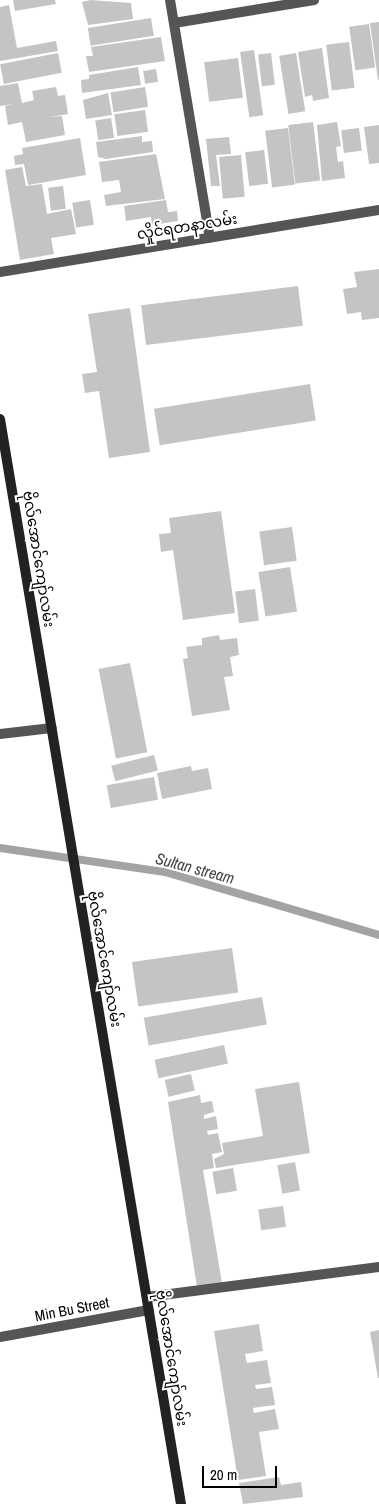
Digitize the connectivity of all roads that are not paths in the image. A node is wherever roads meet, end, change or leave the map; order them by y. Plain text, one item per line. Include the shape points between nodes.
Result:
1 (170, 0) edge
2 (314, 0) edge
3 (174, 23) junction
4 (379, 210) edge
5 (210, 238) junction
6 (0, 272) edge
7 (0, 419) edge
8 (52, 728) junction
9 (0, 734) edge
10 (379, 1267) edge
11 (147, 1297) junction
12 (149, 1310) junction
13 (0, 1337) edge
14 (181, 1504) edge

1 - 3 street
2 - 3 street
3 - 5 street
4 - 5 street, လှိုင်ရတနာလမ်း
5 - 6 street, လှိုင်ရတနာလမ်း
7 - 8 street, ဗိုလ်အောင်ကျော်လမ်း
8 - 9 street
8 - 11 street, ဗိုလ်အောင်ကျော်လမ်း
10 - 11 street
11 - 12 street, ဗိုလ်အောင်ကျော်လမ်း
12 - 13 street, Min Bu Street
12 - 14 street, ဗိုလ်အောင်ကျော်လမ်း

